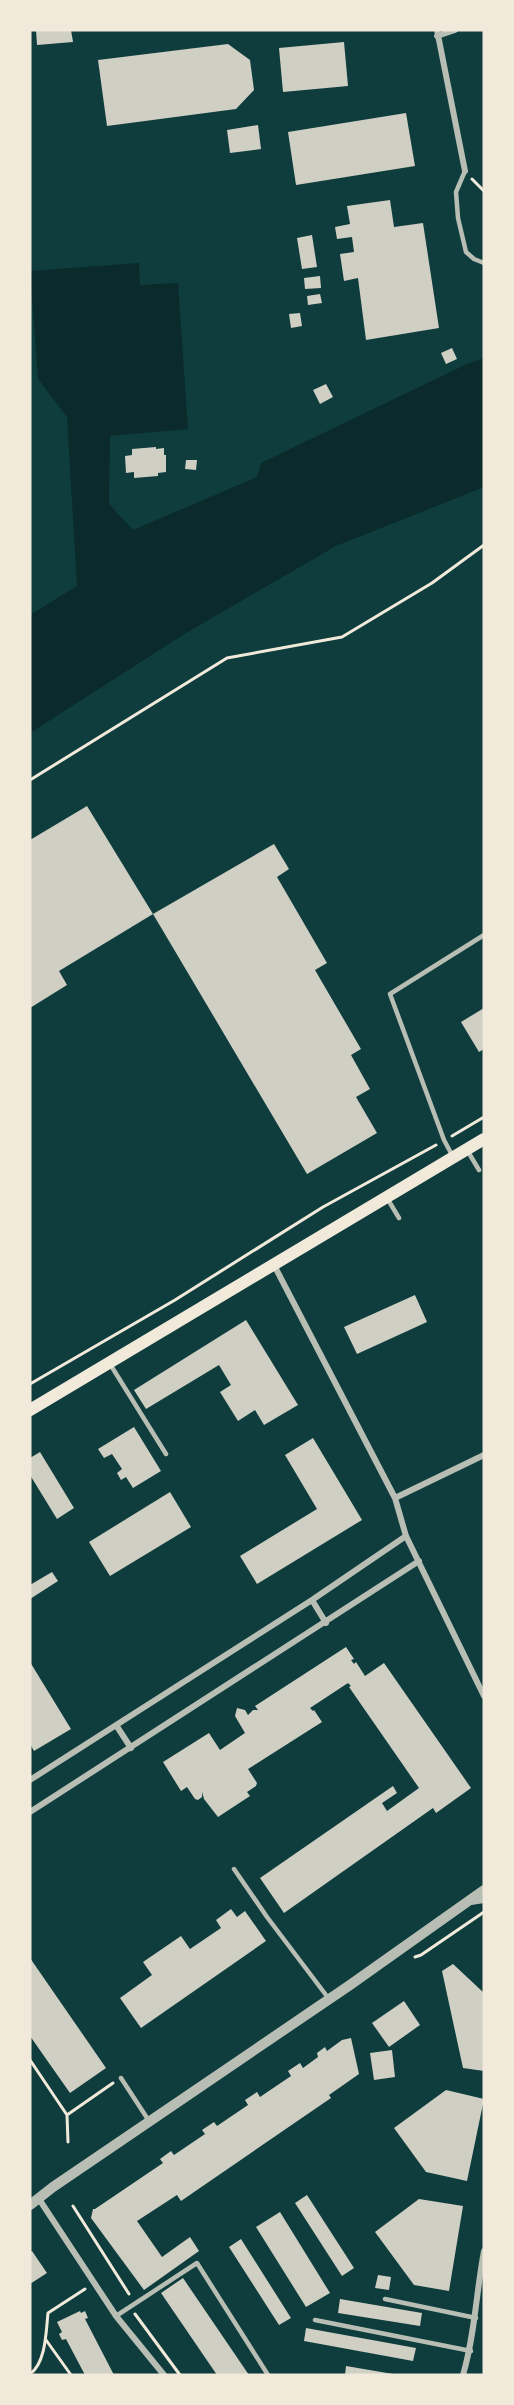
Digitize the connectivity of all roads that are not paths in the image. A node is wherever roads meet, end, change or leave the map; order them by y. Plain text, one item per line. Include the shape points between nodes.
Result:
1 (454, 30) edge
2 (437, 33) edge
3 (465, 171) joint
4 (484, 262) edge
5 (484, 935) edge
6 (484, 1139) edge
7 (467, 1150) junction
8 (454, 1158) junction
9 (479, 1170) dead end
10 (387, 1198) junction
11 (399, 1218) dead end
12 (274, 1264) junction
13 (109, 1362) junction
14 (30, 1410) edge
15 (166, 1454) dead end
16 (484, 1455) edge
17 (396, 1498) junction
18 (406, 1536) junction
19 (419, 1561) junction
20 (312, 1600) junction
21 (326, 1623) junction
22 (484, 1696) edge
23 (116, 1725) junction
24 (130, 1748) junction
25 (30, 1780) edge
26 (30, 1812) edge
27 (234, 1869) dead end
28 (484, 1890) edge
29 (484, 1900) edge
30 (465, 1903) junction
31 (328, 1999) junction
32 (121, 2078) road end
33 (150, 2122) junction
34 (34, 2202) edge
35 (484, 2251) edge
36 (385, 2299) dead end
37 (116, 2316) junction
38 (476, 2318) junction
39 (315, 2320) dead end
40 (471, 2351) junction
41 (164, 2375) edge
42 (268, 2375) edge
43 (464, 2375) edge

1 - 2 street
2 - 3 street
3 - 4 lane via 456,192 458,218 466,252 474,260
5 - 8 lane via 390,994
6 - 7 main road
7 - 8 main road
7 - 9 lane
8 - 10 main road
10 - 11 lane
10 - 12 main road
12 - 13 main road
12 - 17 street
13 - 14 main road
13 - 15 lane
16 - 17 street
17 - 18 street
18 - 19 street
18 - 20 street
19 - 21 street
19 - 22 street
20 - 21 street
20 - 23 street
21 - 24 street
23 - 24 street
23 - 25 street
24 - 26 street
27 - 31 lane
28 - 30 street
29 - 30 street
30 - 31 street
31 - 33 street
32 - 33 lane
33 - 34 street
34 - 37 street
35 - 38 street
36 - 38 lane
37 - 41 street
37 - 42 lane via 197,2263
38 - 40 street
39 - 40 lane
40 - 43 street

